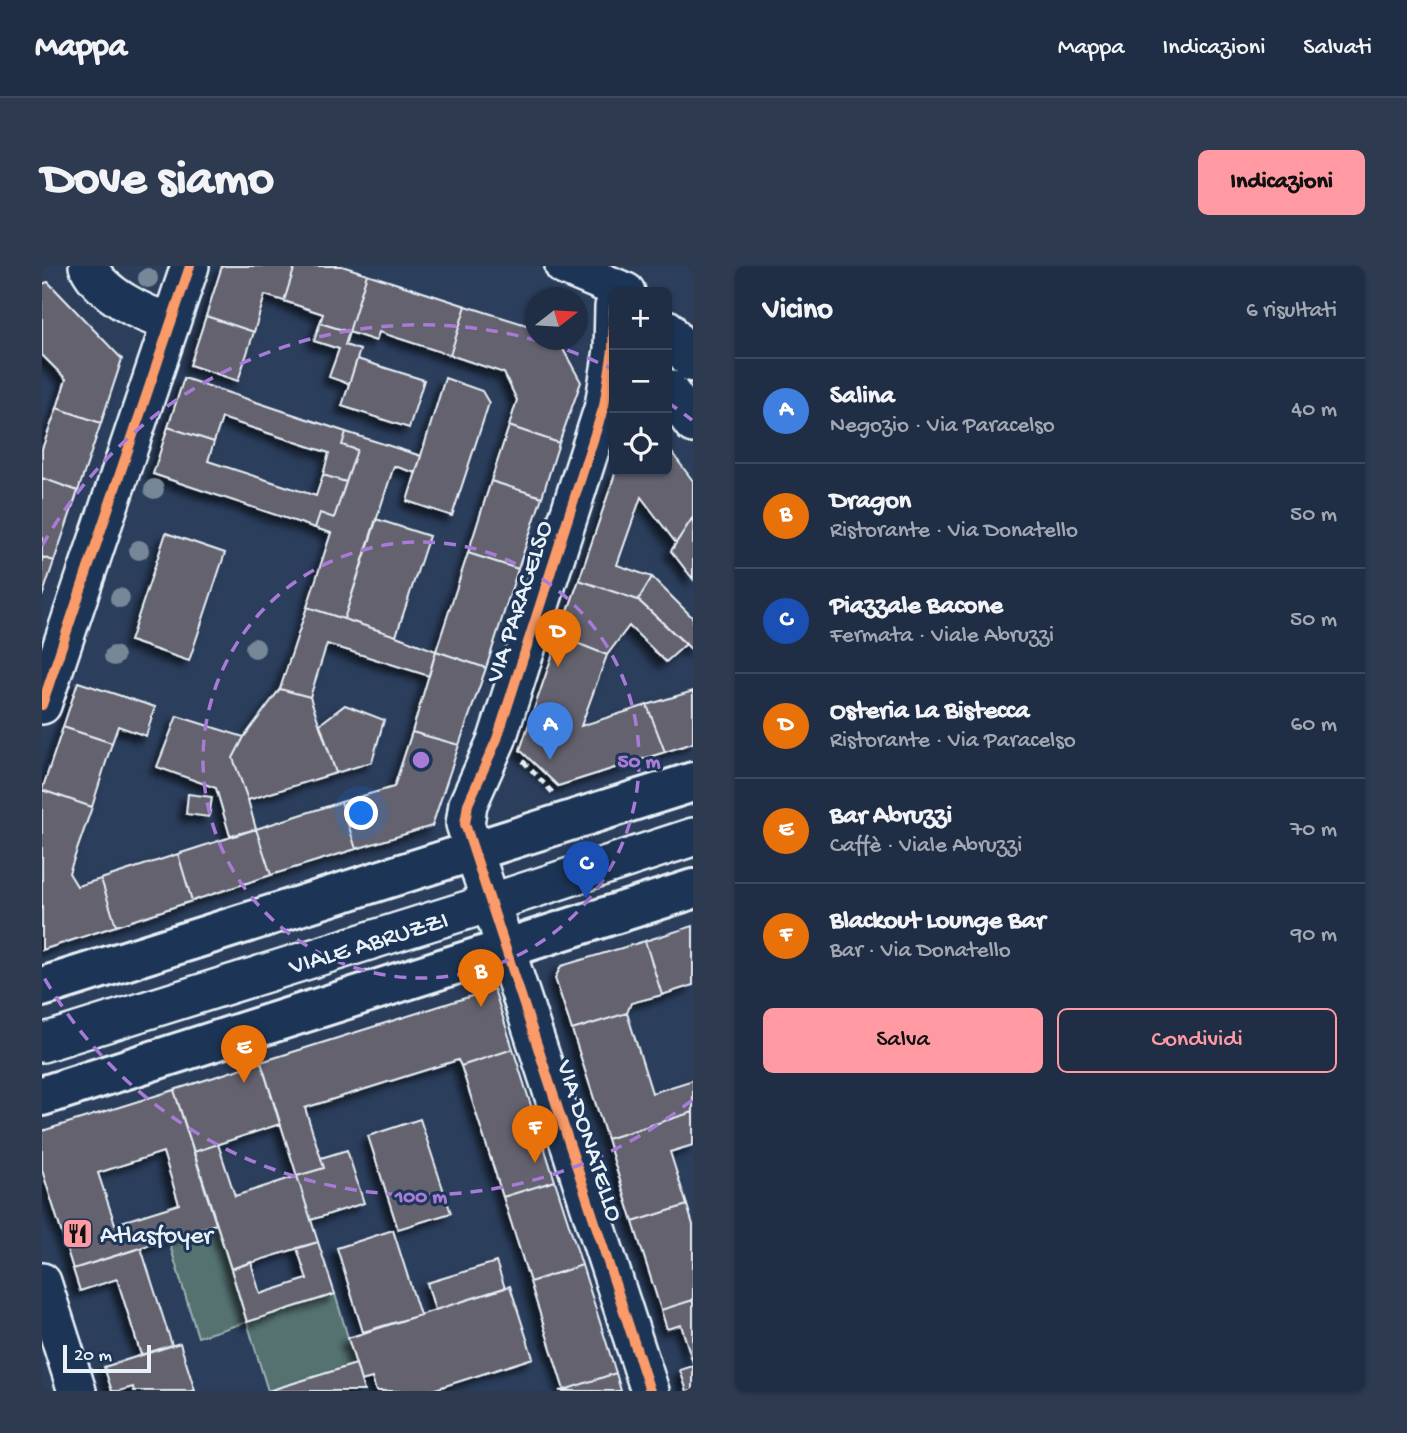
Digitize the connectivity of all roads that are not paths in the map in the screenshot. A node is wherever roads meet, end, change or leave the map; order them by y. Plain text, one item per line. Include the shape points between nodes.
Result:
1 (88, 266) edge
2 (190, 266) edge
3 (564, 266) edge
4 (612, 287) edge
5 (171, 322) junction
6 (672, 335) edge
7 (613, 350) edge
8 (693, 363) edge
9 (672, 395) edge
10 (693, 424) edge
11 (42, 705) edge
12 (693, 782) edge
13 (693, 837) edge
14 (474, 852) junction
15 (693, 889) edge
16 (490, 903) junction
17 (505, 949) junction
18 (42, 987) edge
19 (42, 1043) edge
20 (42, 1096) edge
21 (42, 1282) edge
22 (77, 1391) edge
23 (650, 1391) edge

1 - 5 street via 111,293 153,318
2 - 5 street
3 - 4 street
5 - 11 street
6 - 8 street
7 - 14 street, VIA PARACELSO via 604,406 497,739 468,804 465,824
9 - 10 street
12 - 14 main road, VIALE ABRUZZI
13 - 16 street, VIALE ABRUZZI
14 - 16 street, VIA PARACELSO
14 - 18 main road, VIALE ABRUZZI
15 - 17 main road, VIALE ABRUZZI
16 - 17 street, VIA DONATELLO
16 - 19 street, VIALE ABRUZZI
17 - 20 main road, VIALE ABRUZZI
17 - 23 street, VIA DONATELLO
21 - 22 street

